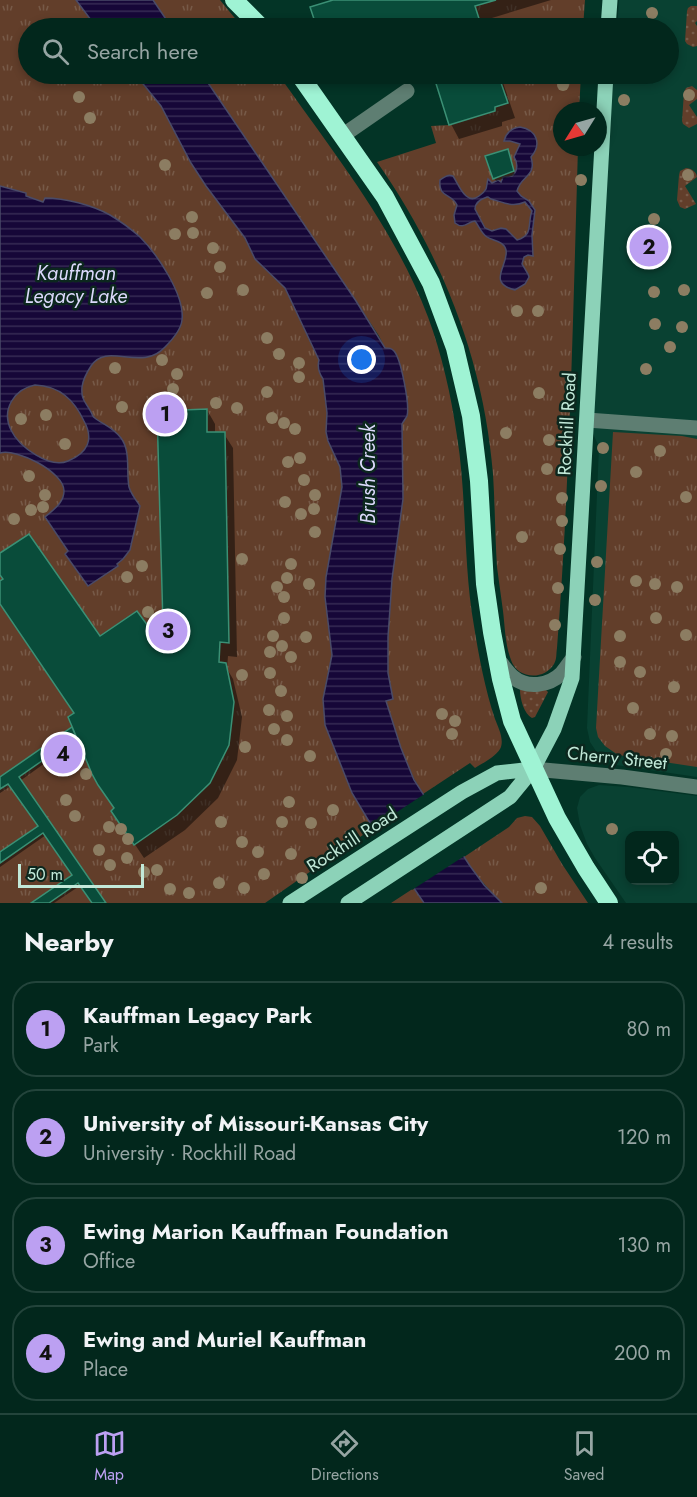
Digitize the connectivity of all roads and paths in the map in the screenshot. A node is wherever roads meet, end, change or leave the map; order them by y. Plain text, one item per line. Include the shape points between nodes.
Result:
1 (234, 0) edge
2 (251, 0) edge
3 (610, 0) edge
4 (252, 18) edge
5 (263, 18) edge
6 (609, 18) edge
7 (306, 84) edge
8 (605, 84) edge
9 (407, 91) dead end
10 (342, 136) junction
11 (586, 420) junction
12 (697, 428) edge
13 (574, 657) junction
14 (497, 658) junction
15 (533, 769) junction
16 (697, 787) edge
17 (290, 903) edge
18 (348, 903) edge
19 (609, 903) edge

1 - 4 highway
2 - 5 highway
3 - 6 main road
7 - 10 highway
8 - 11 main road, Rockhill Road
9 - 10 street
10 - 14 highway via 385,197 431,283 455,348 472,427 485,584
11 - 12 street
11 - 13 main road, Rockhill Road
13 - 14 street via 554,680 537,685 513,677
13 - 15 main road, Rockhill Road via 572,678 554,729
14 - 15 highway via 512,721
15 - 16 street, Cherry Street
15 - 17 main road, Rockhill Road via 498,773 462,792
15 - 18 main road, Rockhill Road via 510,797
15 - 19 highway via 563,828

